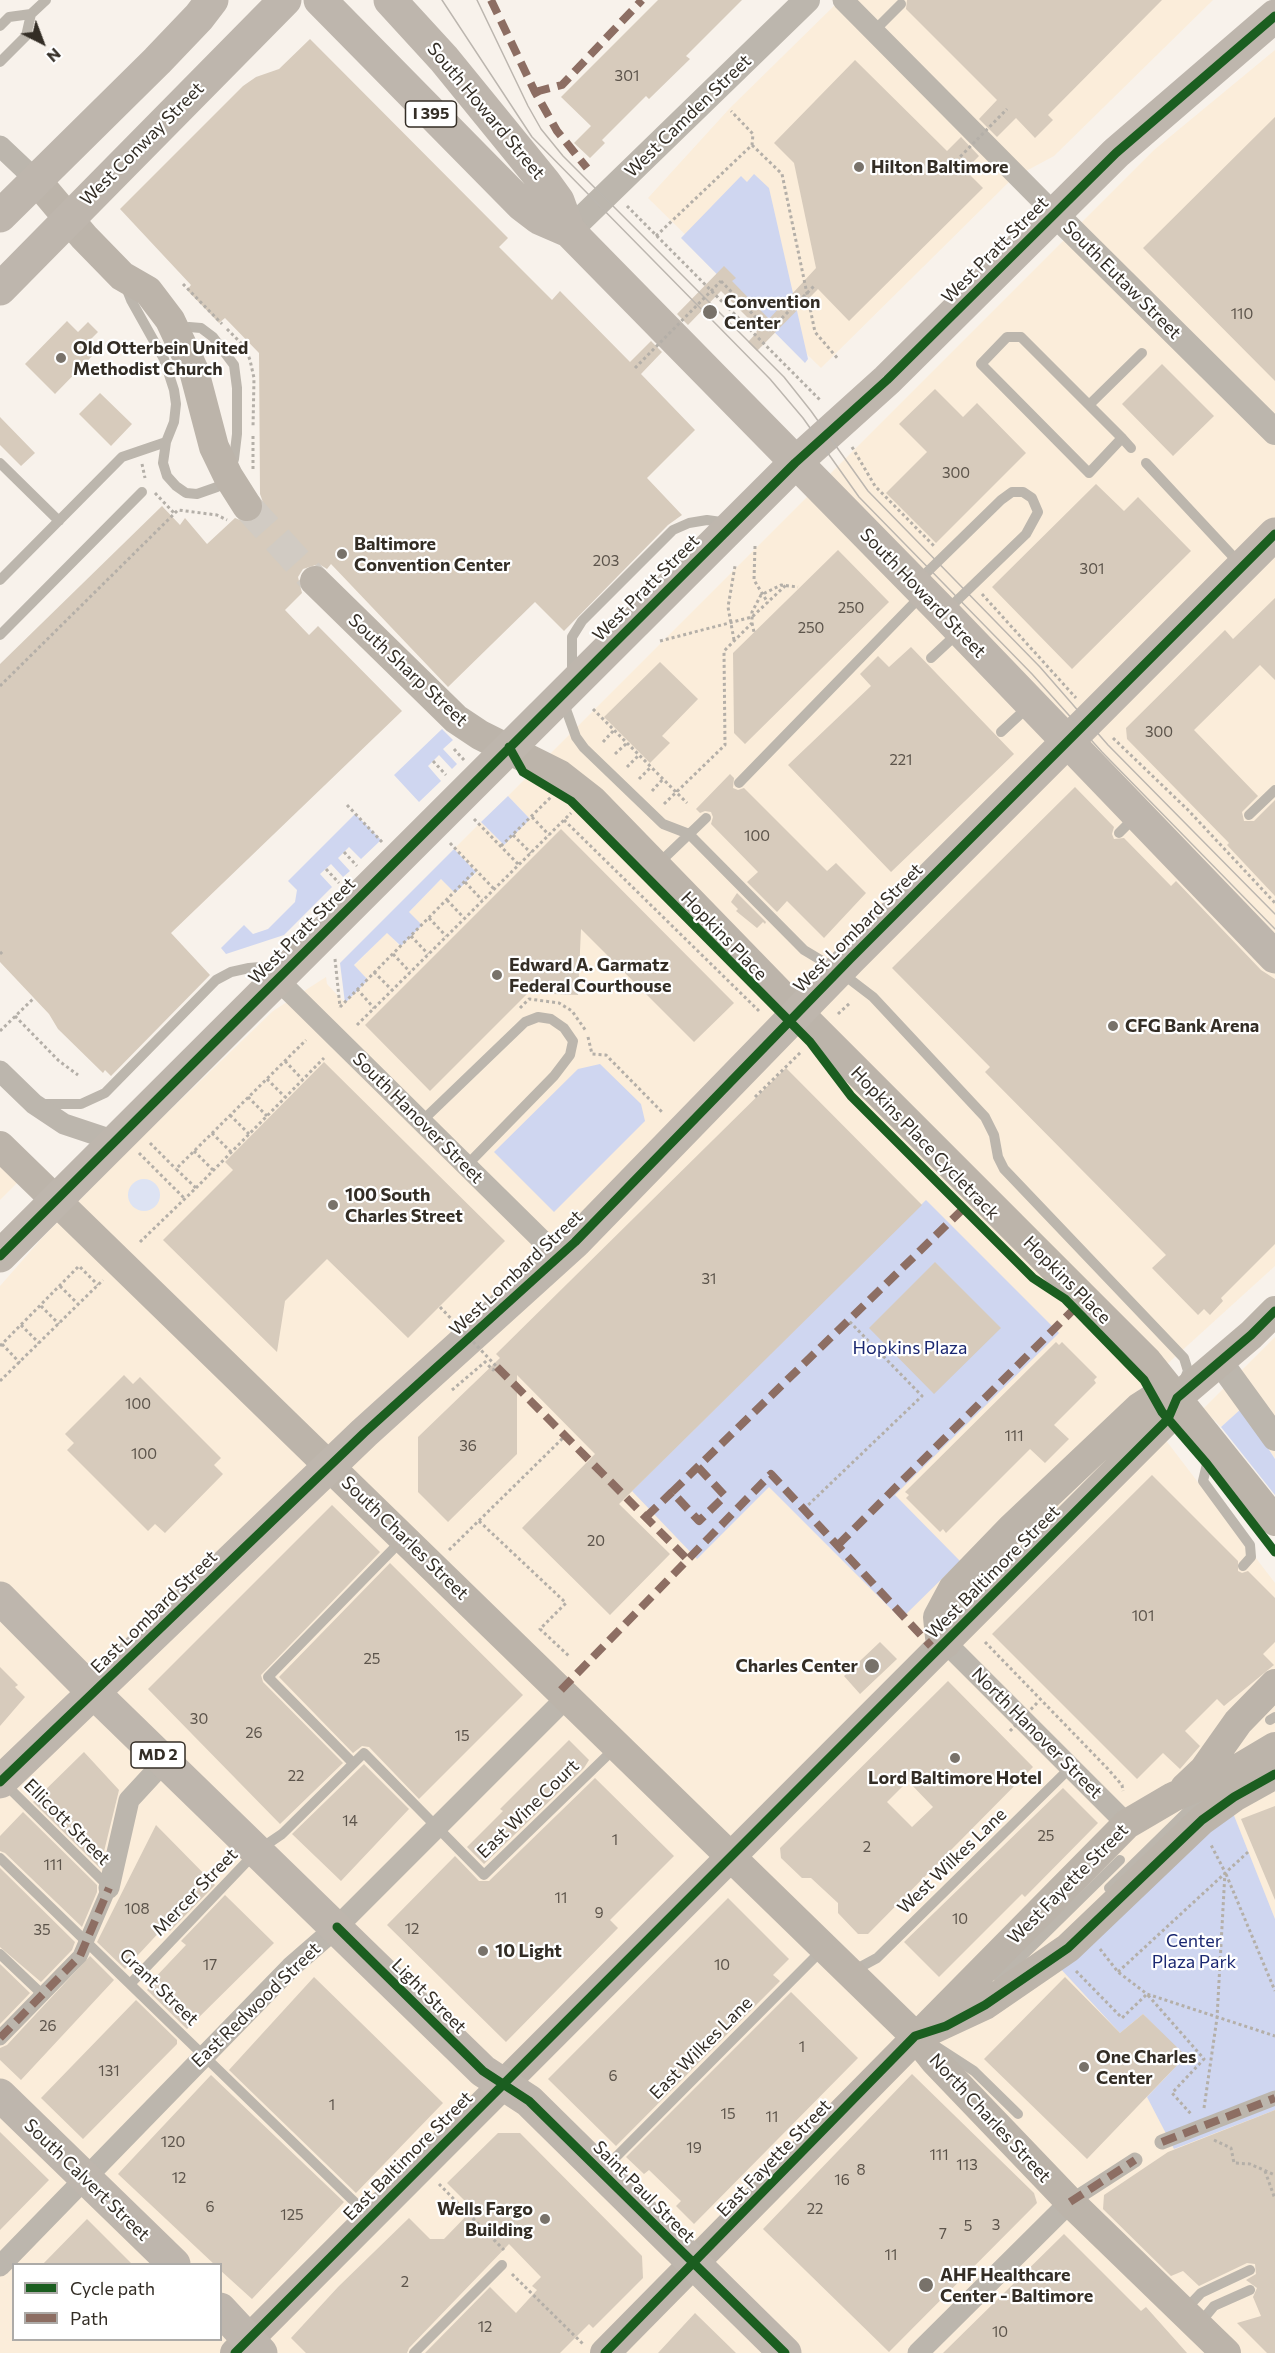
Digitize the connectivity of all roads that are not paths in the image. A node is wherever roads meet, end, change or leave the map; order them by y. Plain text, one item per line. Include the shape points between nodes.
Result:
1 (46, 0) edge
2 (212, 0) edge
3 (285, 0) edge
4 (320, 0) edge
5 (390, 0) edge
6 (807, 0) edge
7 (843, 0) edge
8 (901, 4) dead end
9 (31, 14) junction
10 (1275, 16) edge
11 (0, 26) edge
12 (874, 31) junction
13 (0, 62) edge
14 (0, 146) edge
15 (36, 180) junction
16 (1055, 214) junction
17 (0, 216) edge
18 (69, 217) junction
19 (569, 231) junction
20 (122, 276) junction
21 (0, 289) edge
22 (176, 333) junction
23 (1142, 353) dead end
24 (1089, 405) junction
25 (1275, 432) edge
26 (1122, 438) junction
27 (166, 442) junction
28 (1131, 448) dead end
29 (0, 463) edge
30 (795, 463) junction
31 (1146, 463) dead end
32 (228, 476) junction
33 (142, 492) dead end
34 (239, 514) tunnel mouth
35 (59, 521) junction
36 (1275, 534) edge
37 (1243, 566) junction
38 (0, 580) edge
39 (315, 581) tunnel mouth
40 (936, 605) junction
41 (0, 635) edge
42 (932, 658) dead end
43 (575, 696) junction
44 (1031, 704) junction
45 (1001, 732) dead end
46 (1067, 741) junction
47 (509, 747) junction
48 (739, 783) dead end
49 (1275, 790) edge
50 (1249, 815) dead end
51 (706, 818) dead end
52 (689, 834) junction
53 (656, 866) junction
54 (1275, 957) edge
55 (839, 970) junction
56 (277, 979) junction
57 (798, 1012) junction
58 (0, 1071) edge
59 (34, 1104) junction
60 (422, 1121) junction
61 (0, 1146) edge
62 (126, 1146) junction
63 (467, 1165) junction
64 (55, 1200) junction
65 (0, 1256) edge
66 (559, 1257) junction
67 (1275, 1311) edge
68 (1220, 1362) junction
69 (1178, 1398) junction
70 (1275, 1438) edge
71 (1217, 1451) junction
72 (330, 1466) junction
73 (1275, 1521) edge
74 (405, 1538) junction
75 (1243, 1566) dead end
76 (0, 1598) edge
77 (946, 1643) junction
78 (1275, 1684) edge
79 (94, 1693) junction
80 (568, 1696) junction
81 (1273, 1728) edge
82 (618, 1745) junction
83 (165, 1761) junction
84 (352, 1762) junction
85 (1071, 1767) junction
86 (1230, 1773) junction
87 (1275, 1774) edge
88 (1, 1781) edge
89 (1173, 1797) junction
90 (1218, 1809) junction
91 (1126, 1811) junction
92 (437, 1826) junction
93 (258, 1851) junction
94 (731, 1855) junction
95 (0, 1858) edge
96 (1120, 1860) dead end
97 (109, 1888) junction
98 (1104, 1893) dead end
99 (337, 1927) junction
100 (86, 1940) junction
101 (825, 1947) junction
102 (0, 1954) edge
103 (851, 1973) junction
104 (131, 1983) junction
105 (43, 1995) junction
106 (961, 2018) junction
107 (915, 2036) junction
108 (0, 2038) edge
109 (205, 2055) junction
110 (502, 2084) junction
111 (0, 2096) edge
112 (1275, 2098) edge
113 (1018, 2114) dead end
114 (1162, 2142) dead end
115 (1135, 2160) dead end
116 (600, 2172) junction
117 (84, 2179) junction
118 (1070, 2202) junction
119 (370, 2217) junction
120 (172, 2263) edge
121 (695, 2264) junction
122 (502, 2265) dead end
123 (0, 2266) edge
124 (1250, 2270) dead end
125 (1250, 2290) dead end
126 (222, 2312) edge
127 (1198, 2315) junction
128 (248, 2349) edge
129 (414, 2353) edge
130 (605, 2353) edge
131 (785, 2353) edge
132 (918, 2353) edge
133 (1226, 2353) edge

1 - 9 lane
2 - 15 main road via 172,46
3 - 18 main road, West Conway Street
4 - 19 main road, South Howard Street / I 395 via 522,205 539,218
5 - 19 main road, South Howard Street / I 395 via 444,59 545,183 558,201
6 - 19 street, West Camden Street
7 - 12 street, South Eutaw Street
8 - 12 lane
9 - 11 lane via 9,17
9 - 13 lane via 26,36
10 - 16 main road, West Pratt Street via 1147,125
12 - 16 street, South Eutaw Street
14 - 15 street
15 - 17 main road
15 - 18 main road
16 - 25 street, South Eutaw Street
16 - 30 main road, West Pratt Street via 887,380
18 - 20 main road
18 - 21 main road, West Conway Street
19 - 30 main road, South Howard Street
20 - 22 main road via 148,291
20 - 27 lane via 164,359 174,390 177,404
22 - 32 main road via 194,371 214,447
22 - 32 lane via 189,327 201,328 234,365 237,434
23 - 24 lane
24 - 26 lane
24 - 26 lane via 1022,337 1007,337 981,364 1089,473
26 - 28 lane
27 - 32 lane via 163,463 167,476 186,492 208,492
27 - 35 lane via 122,457
29 - 35 lane
30 - 40 main road, South Howard Street
30 - 43 main road, West Pratt Street via 744,535
31 - 37 lane
32 - 34 main road
33 - 41 lane
35 - 38 lane
36 - 37 main road, West Lombard Street
37 - 46 main road, West Lombard Street
39 - 47 main road, South Sharp Street via 441,706 470,729
40 - 40 lane via 1030,529 1038,512 1032,498 1023,492 1012,492 1001,500
40 - 42 lane
40 - 44 main road, South Howard Street
40 - 48 lane
43 - 47 main road, West Pratt Street
43 - 52 lane via 576,736 584,748 663,824
44 - 45 lane
44 - 46 main road, South Howard Street
46 - 54 main road, South Howard Street via 1128,824
46 - 55 main road, West Lombard Street
47 - 53 main road, Hopkins Place via 587,796
47 - 56 main road, West Pratt Street
49 - 50 lane
51 - 52 lane
52 - 53 lane
52 - 55 lane via 804,950
53 - 57 main road, Hopkins Place
55 - 57 main road, West Lombard Street
55 - 69 lane via 880,1005 985,1117 1004,1169 1184,1358 1188,1371
56 - 59 lane via 260,967 231,972 216,980 105,1093 81,1104
56 - 60 street, South Hanover Street
56 - 62 main road, West Pratt Street
57 - 66 main road, West Lombard Street
57 - 69 main road, Hopkins Place via 1085,1298
58 - 59 street
59 - 62 street via 64,1124
60 - 63 street, South Hanover Street
60 - 63 lane via 525,1022 538,1017 564,1028 573,1041 570,1055
61 - 64 main road, South Charles Street
62 - 64 main road, West Pratt Street
63 - 66 street, South Hanover Street
64 - 65 main road, West Pratt Street
64 - 72 main road, South Charles Street
66 - 72 main road, West Lombard Street
67 - 68 main road, West Baltimore Street
68 - 69 main road, West Baltimore Street
68 - 70 street
69 - 71 main road, Hopkins Place
69 - 77 main road, West Baltimore Street via 1168,1419
71 - 73 main road, Hopkins Place
71 - 75 lane via 1207,1464 1203,1481 1250,1545 1251,1557
72 - 74 main road, South Charles Street
72 - 79 main road, East Lombard Street
74 - 80 main road, South Charles Street
74 - 84 lane via 268,1677
76 - 79 main road, Light Street / MD 2
77 - 85 street, North Hanover Street
77 - 94 main road, West Baltimore Street
78 - 89 main road via 1238,1722 1199,1776
79 - 83 main road, Light Street / MD 2
79 - 88 main road, East Lombard Street
80 - 82 main road, South Charles Street
80 - 92 street, East Redwood Street
81 - 86 main road, West Fayette Street
82 - 92 lane, East Wine Court via 484,1875
82 - 94 main road, South Charles Street
83 - 93 main road, Light Street / MD 2
83 - 97 street via 129,1800
84 - 92 lane via 364,1753
84 - 93 lane, Mercer Street via 282,1833
85 - 91 street, North Hanover Street
85 - 103 lane, West Wilkes Lane via 877,1958
86 - 89 main road, West Fayette Street
86 - 90 main road via 1230,1791
86 - 98 lane
87 - 90 main road
88 - 97 lane, Ellicott Street
89 - 91 main road, West Fayette Street
90 - 106 main road via 1185,1835 1068,1948
91 - 107 main road, West Fayette Street
92 - 99 street, East Redwood Street
93 - 99 main road, Light Street / MD 2
93 - 104 lane, Mercer Street
94 - 101 main road, North Charles Street
94 - 110 main road, East Baltimore Street
95 - 100 lane, Grant Street
96 - 106 lane
97 - 100 street
99 - 109 street, East Redwood Street via 291,1967
99 - 110 main road, Light Street / MD 2 via 474,2063
100 - 104 lane, Grant Street
100 - 105 street via 80,1956
101 - 103 main road, North Charles Street
101 - 116 lane, East Wilkes Lane
102 - 105 lane
103 - 107 main road, North Charles Street
104 - 109 lane, Grant Street
105 - 108 street
106 - 107 main road
107 - 113 lane via 974,2071
107 - 118 main road, North Charles Street
107 - 121 main road, East Fayette Street
109 - 117 street, East Redwood Street
109 - 119 lane, Grant Street
110 - 116 main road, Saint Paul Street / MD 2 via 529,2101
110 - 119 main road, East Baltimore Street
111 - 117 main road, South Calvert Street
112 - 114 street
115 - 118 street
116 - 121 main road, Saint Paul Street / MD 2
117 - 120 main road, South Calvert Street
117 - 123 street, East Redwood Street
118 - 127 main road, North Charles Street
118 - 132 street
119 - 128 main road, East Baltimore Street
121 - 130 main road, East Fayette Street
121 - 131 main road, Saint Paul Street / MD 2
122 - 129 lane
124 - 127 lane via 1201,2293
125 - 127 lane
126 - 128 main road
127 - 133 main road, North Charles Street

